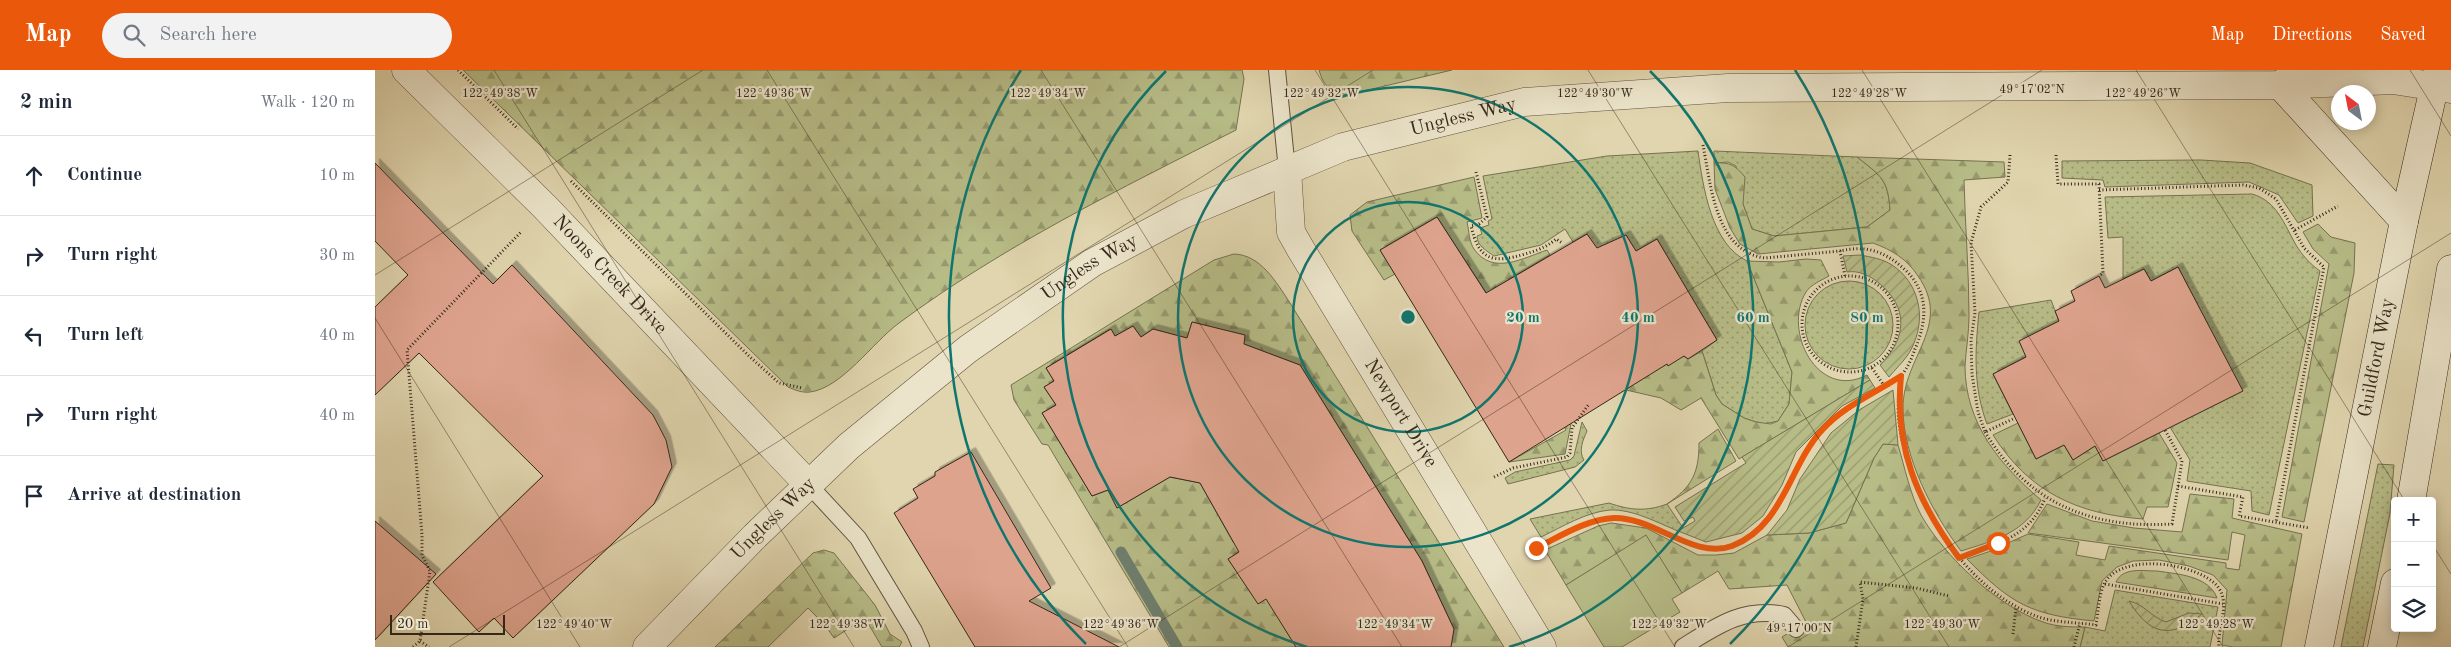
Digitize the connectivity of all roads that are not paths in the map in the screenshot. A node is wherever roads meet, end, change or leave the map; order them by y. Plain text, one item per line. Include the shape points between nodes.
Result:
1 (406, 70) edge
2 (1277, 70) edge
3 (2290, 77) edge
4 (2441, 82) edge
5 (1287, 170) junction
6 (2403, 221) junction
7 (2451, 270) edge
8 (808, 484) junction
9 (2412, 497) edge
10 (2394, 587) edge
11 (1795, 629) dead end
12 (647, 647) edge
13 (921, 647) edge
14 (1542, 647) edge
15 (1683, 647) edge
16 (2319, 647) edge
17 (2382, 647) edge

1 - 8 street, Noons Creek Drive via 545,207
2 - 5 lane
3 - 4 street, Ungless Way
3 - 5 street, Ungless Way via 1728,88 1524,102 1343,148
3 - 6 street
4 - 6 street, Guildford Way
5 - 8 street, Ungless Way via 1184,214 1085,268 968,349 849,446
5 - 14 street, Newport Drive via 1291,232
6 - 16 street, Guildford Way
7 - 9 street
8 - 12 street, Ungless Way
8 - 13 lane via 858,538
10 - 17 street
11 - 15 lane via 1784,616 1756,612 1727,620

